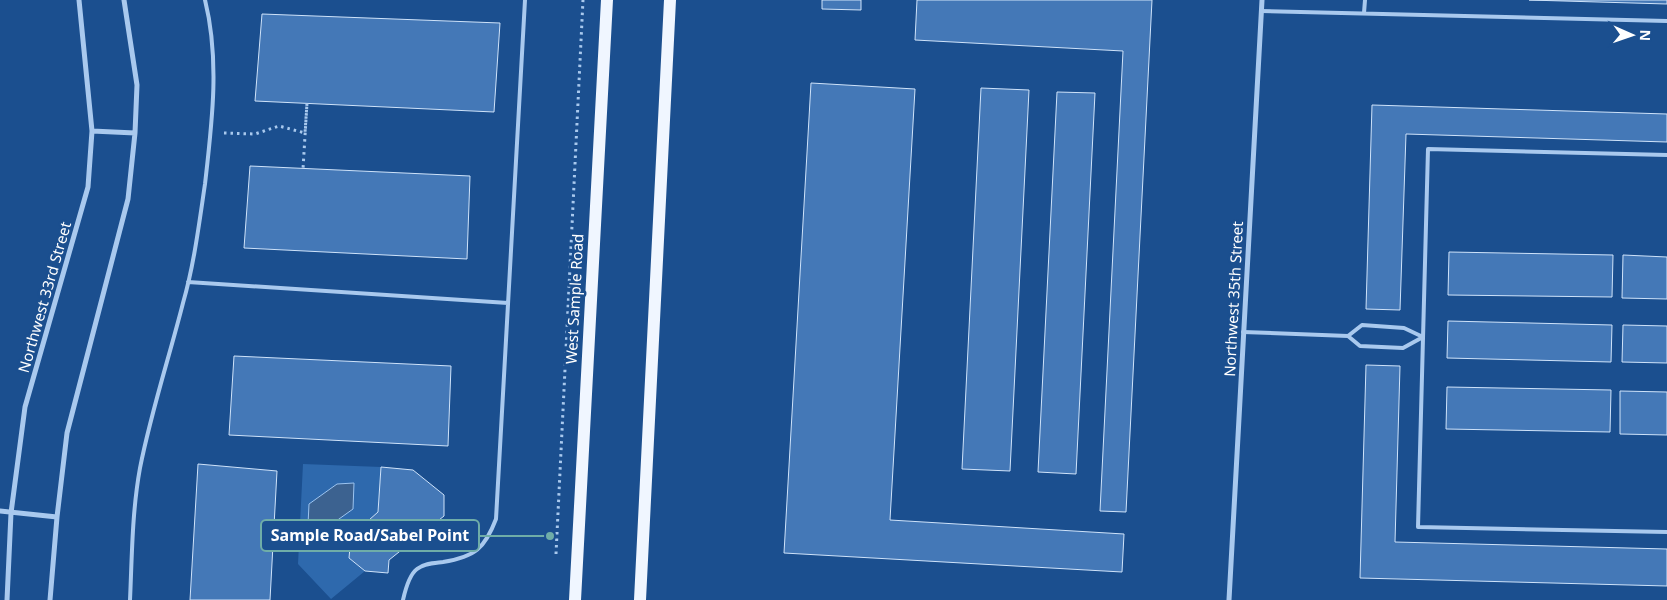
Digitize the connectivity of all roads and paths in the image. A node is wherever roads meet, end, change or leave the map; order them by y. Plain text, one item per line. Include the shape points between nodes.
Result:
1 (78, 0) edge
2 (124, 0) edge
3 (205, 0) edge
4 (525, 0) edge
5 (583, 0) edge
6 (607, 0) edge
7 (670, 0) edge
8 (1262, 0) edge
9 (1365, 0) edge
10 (1261, 11) junction
11 (1364, 13) junction
12 (1667, 21) edge
13 (92, 131) junction
14 (211, 132) junction
15 (136, 133) junction
16 (1667, 155) edge
17 (303, 169) dead end
18 (188, 282) junction
19 (508, 302) junction
20 (1243, 332) junction
21 (1348, 336) junction
22 (1423, 337) junction
23 (0, 512) edge
24 (11, 512) junction
25 (57, 517) junction
26 (1667, 532) edge
27 (556, 561) dead end
28 (7, 600) edge
29 (50, 600) edge
30 (130, 600) edge
31 (403, 600) edge
32 (575, 600) edge
33 (640, 600) edge
34 (1229, 600) edge

1 - 13 street, Northwest 33rd Street
2 - 15 street via 137,85
3 - 14 lane via 214,82
4 - 19 lane
5 - 27 path
6 - 32 main road, West Sample Road
7 - 33 main road
8 - 10 street, Northwest 35th Street
9 - 11 lane
10 - 11 lane
10 - 20 street, Northwest 35th Street
11 - 12 lane
13 - 15 street
13 - 24 street, Northwest 33rd Street via 88,187 25,407
14 - 17 path via 255,134 279,126 297,131 306,133 307,104 305,131 305,141
14 - 18 lane via 200,221
15 - 25 street via 128,199 68,433
16 - 22 lane via 1428,149
18 - 19 lane
18 - 30 lane via 140,468 133,522
19 - 31 lane via 496,519 488,540 470,555 416,569
20 - 21 lane
20 - 34 street, Northwest 35th Street
21 - 22 lane via 1362,325 1404,328
21 - 22 lane via 1360,346 1403,348
22 - 26 lane via 1418,528
23 - 24 street
24 - 25 street
24 - 28 street, Northwest 33rd Street
25 - 29 street

